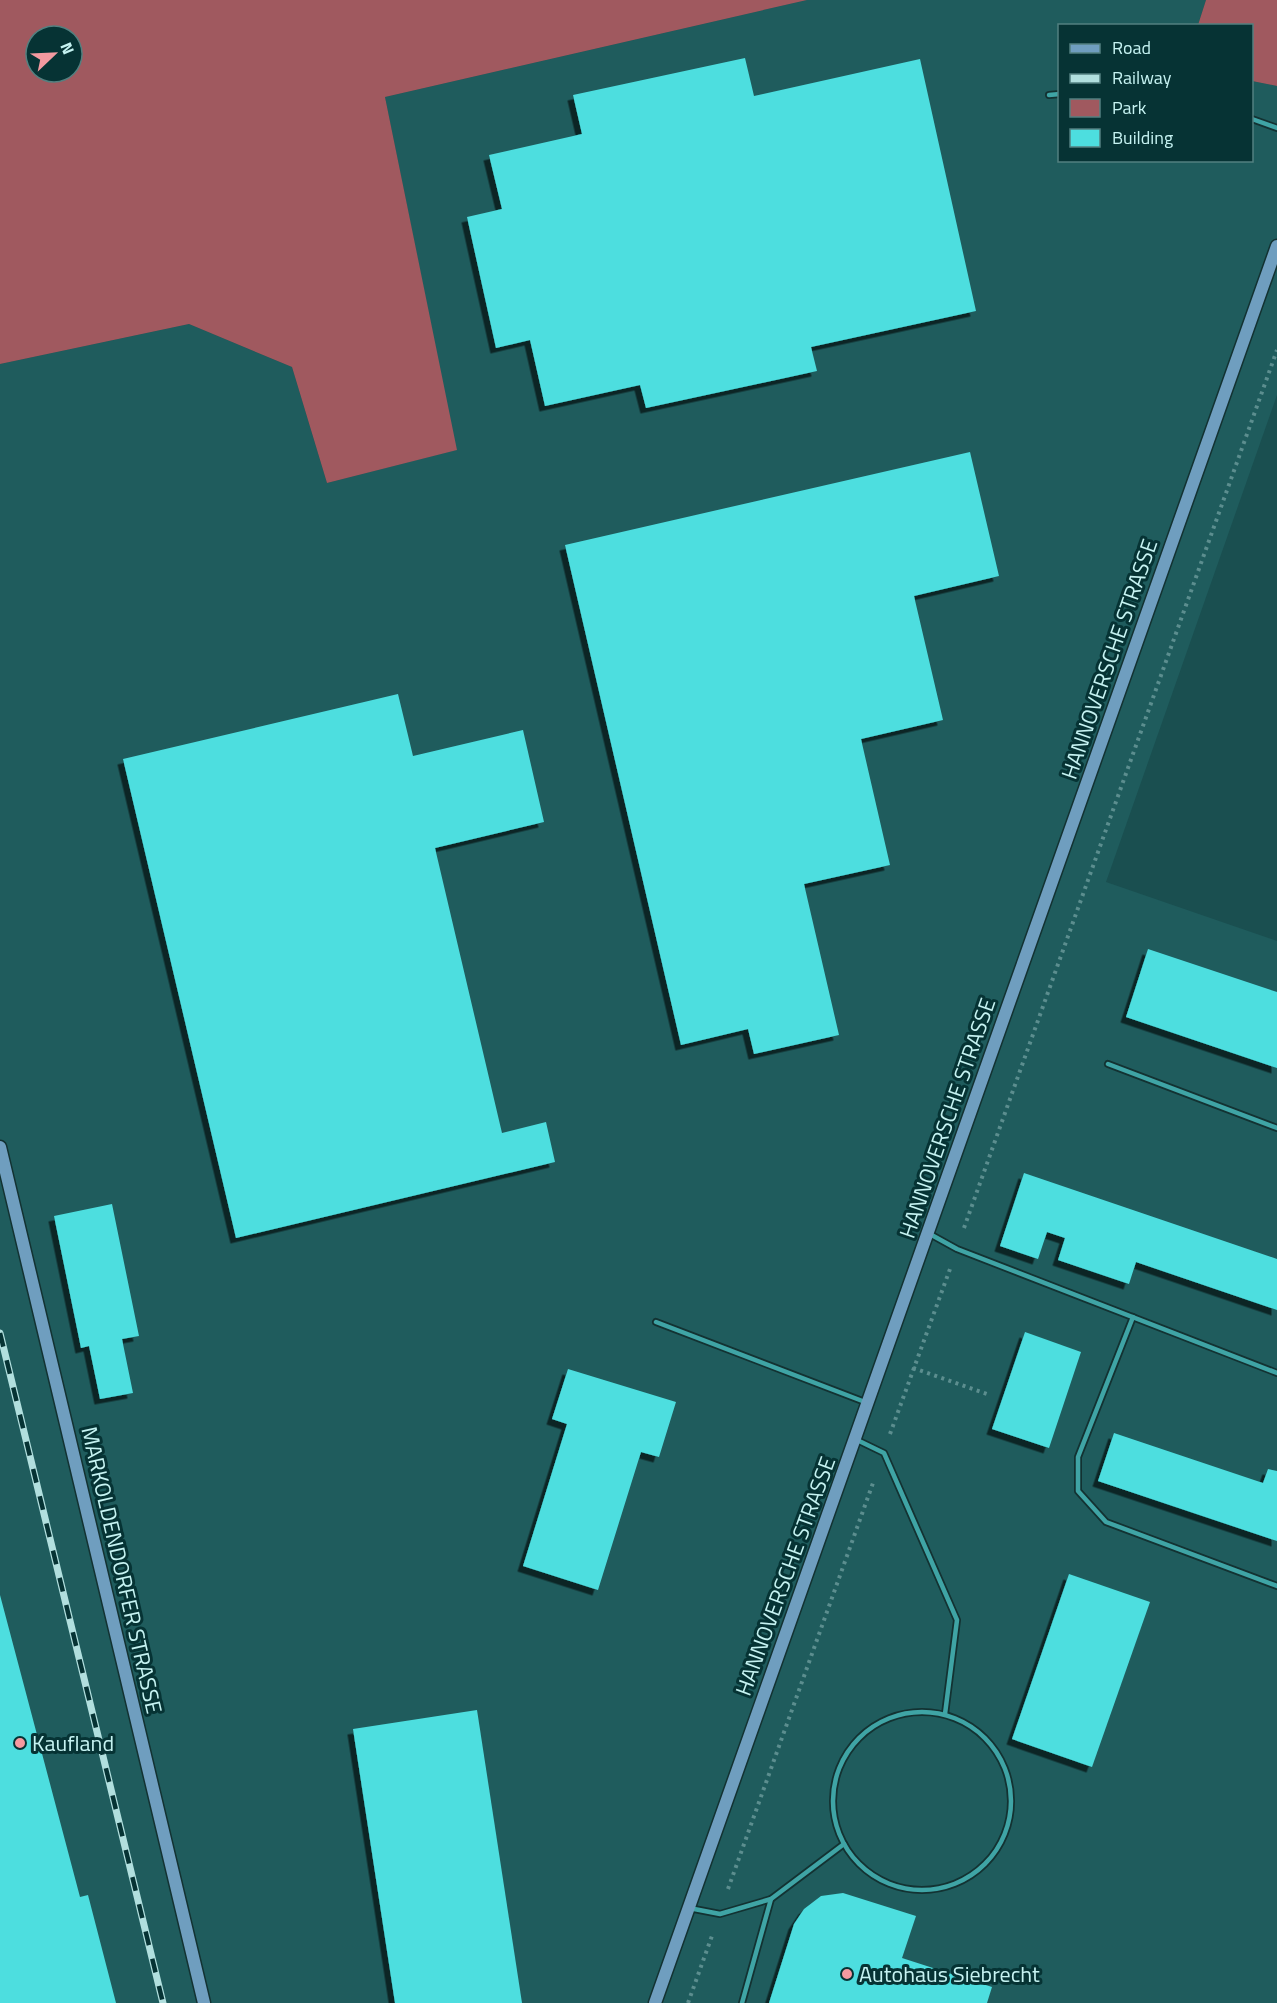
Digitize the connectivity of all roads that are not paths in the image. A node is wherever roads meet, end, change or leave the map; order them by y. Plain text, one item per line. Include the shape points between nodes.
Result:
1 (1058, 94) edge
2 (1049, 95) dead end
3 (1253, 120) edge
4 (1277, 128) edge
5 (1277, 246) edge
6 (1108, 1064) dead end
7 (1277, 1128) edge
8 (0, 1147) edge
9 (928, 1233) junction
10 (1133, 1317) junction
11 (656, 1322) dead end
12 (1277, 1373) edge
13 (868, 1403) junction
14 (855, 1439) junction
15 (1277, 1586) edge
16 (945, 1714) junction
17 (844, 1844) junction
18 (771, 1899) junction
19 (689, 1908) junction
20 (204, 2003) edge
21 (655, 2003) edge
22 (742, 2003) edge

1 - 2 lane
3 - 4 lane
5 - 9 main road, HANNOVERSCHE STRASSE
6 - 7 lane
8 - 20 main road, MARKOLDENDORFER STRASSE
9 - 10 lane via 957,1249
9 - 13 main road, HANNOVERSCHE STRASSE
10 - 12 lane
10 - 15 lane via 1078,1457 1078,1491 1106,1522
11 - 13 lane
13 - 14 main road, HANNOVERSCHE STRASSE
14 - 16 lane via 884,1453 957,1620
14 - 19 main road, HANNOVERSCHE STRASSE
16 - 17 lane via 915,1711 886,1718 862,1734 843,1758 834,1786 834,1816
16 - 17 lane via 972,1725 993,1746 1007,1772 1012,1801 1008,1830 993,1856 972,1876 945,1887 916,1890 887,1883 863,1867
17 - 18 lane
18 - 19 lane via 720,1914
18 - 22 lane
19 - 21 main road, HANNOVERSCHE STRASSE

